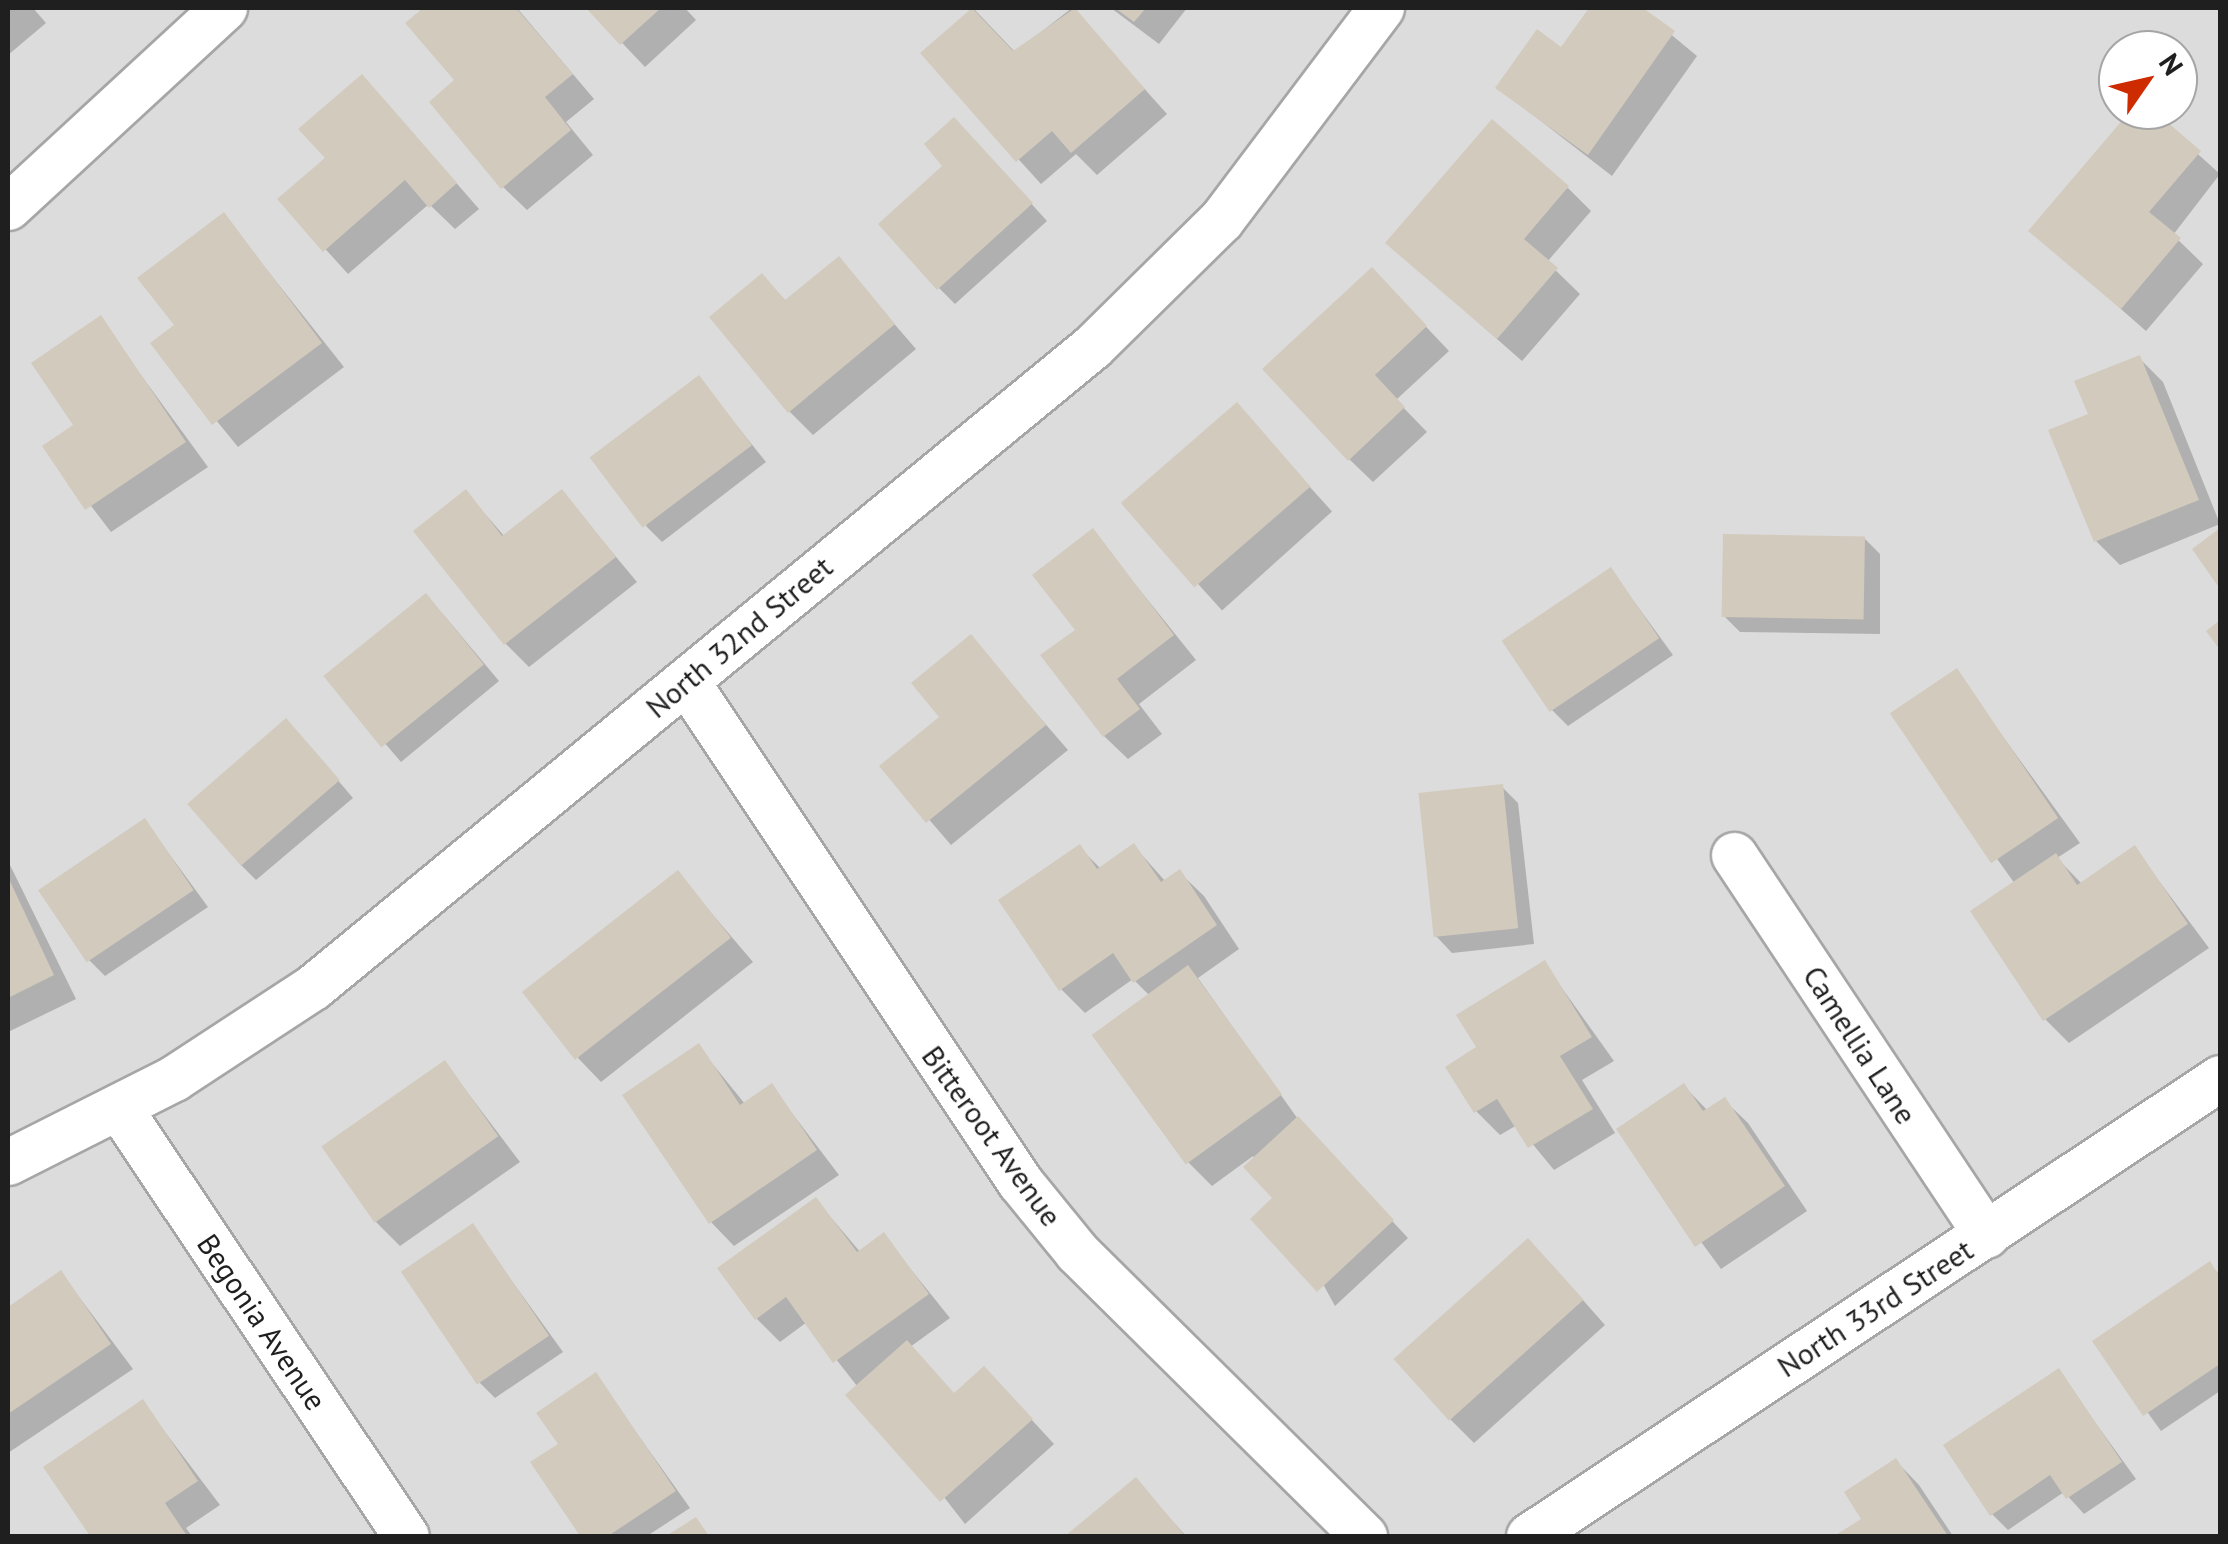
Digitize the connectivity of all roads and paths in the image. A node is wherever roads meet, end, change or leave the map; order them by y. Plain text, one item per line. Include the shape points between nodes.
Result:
1 (224, 8) edge
2 (1380, 8) edge
3 (8, 207) edge
4 (686, 680) junction
5 (1734, 855) dead end
6 (2220, 1078) edge
7 (119, 1108) junction
8 (8, 1162) edge
9 (1986, 1235) junction
10 (406, 1536) edge
11 (1364, 1536) edge
12 (1529, 1536) edge

1 - 3 street
2 - 4 street, North 32nd Street via 1276,155 1154,289
4 - 7 street, North 32nd Street via 313,986
4 - 11 street, Bitteroot Avenue via 1020,1182 1077,1252
5 - 9 street, Camellia Lane
6 - 9 street, North 33rd Street
7 - 8 street, North 32nd Street
7 - 10 street, Begonia Avenue
9 - 12 street, North 33rd Street

